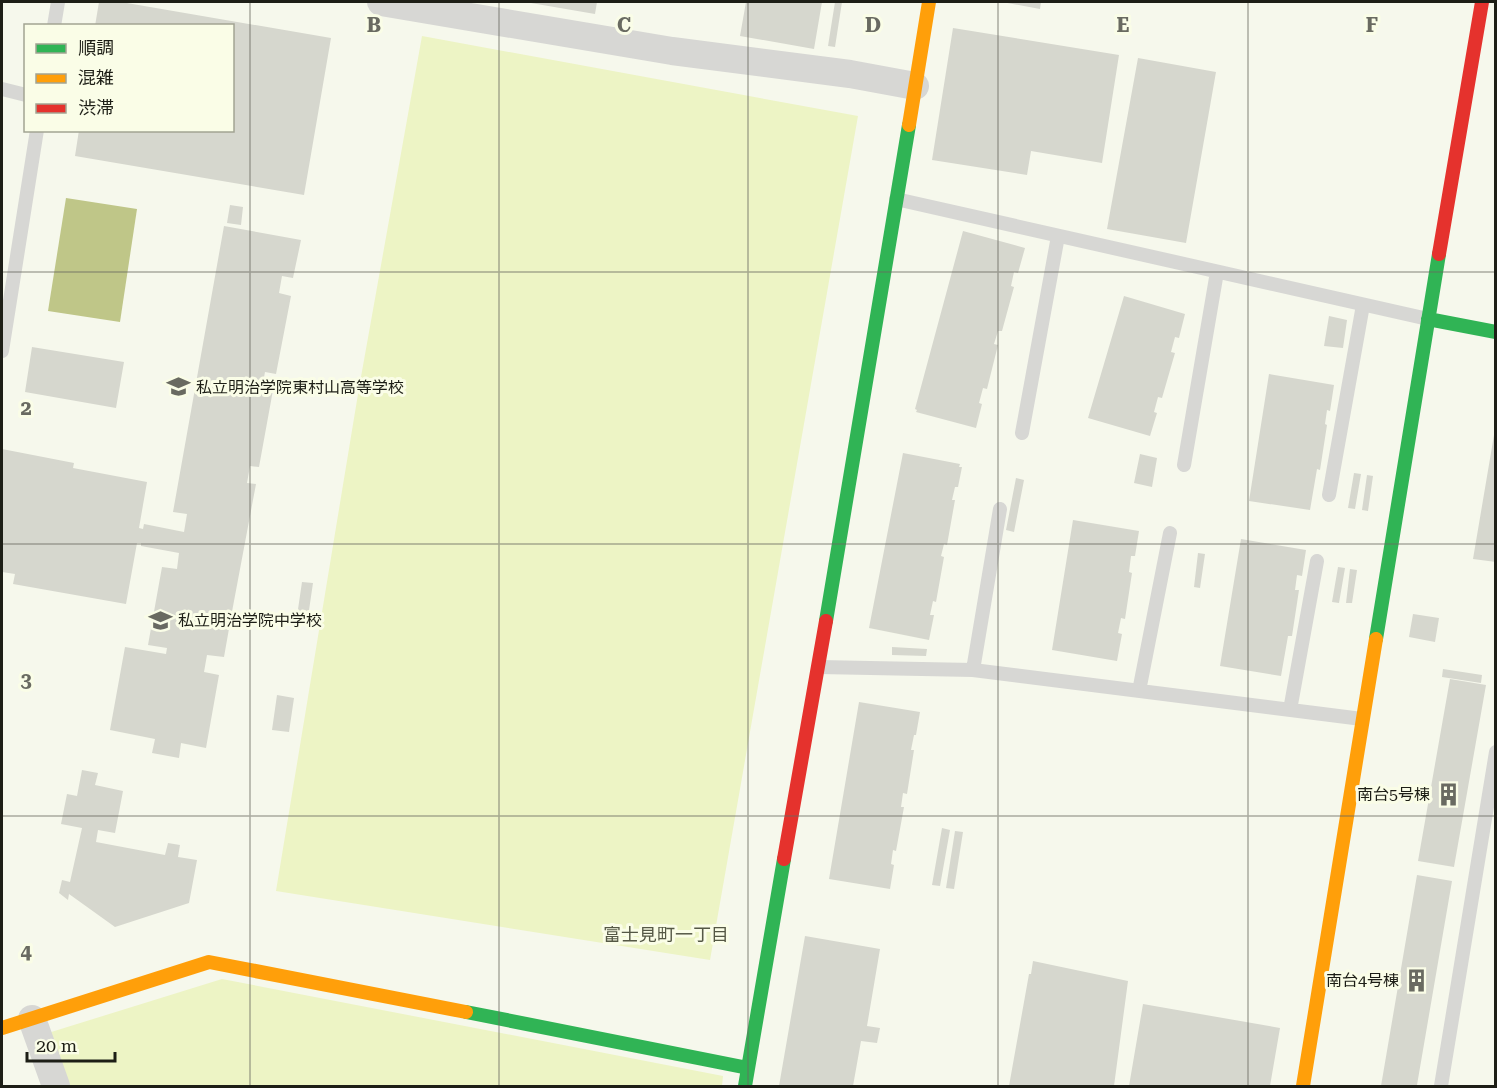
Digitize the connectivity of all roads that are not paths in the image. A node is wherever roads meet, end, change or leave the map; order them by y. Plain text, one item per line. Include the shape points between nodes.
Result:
1 (58, 2) edge
2 (381, 2) edge
3 (929, 2) edge
4 (1482, 2) edge
5 (54, 24) edge
6 (915, 86) junction
7 (2, 89) edge
8 (24, 94) edge
9 (37, 132) edge
10 (896, 199) junction
11 (1058, 236) junction
12 (1217, 272) junction
13 (1363, 305) junction
14 (1428, 319) junction
15 (1496, 332) edge
16 (2, 351) edge
17 (1022, 433) dead end
18 (1184, 465) dead end
19 (1329, 495) dead end
20 (1000, 510) dead end
21 (1170, 533) dead end
22 (1317, 561) dead end
23 (818, 667) junction
24 (973, 670) junction
25 (1139, 691) junction
26 (1290, 710) junction
27 (1362, 719) junction
28 (1496, 752) edge
29 (32, 1018) junction
30 (2, 1028) edge
31 (748, 1068) junction
32 (56, 1086) edge
33 (745, 1086) edge
34 (1303, 1086) edge
35 (1442, 1086) edge

1 - 5 lane
2 - 6 street via 672,51
3 - 6 street
4 - 14 street
6 - 10 street
7 - 8 lane
9 - 16 lane
10 - 11 lane
10 - 23 street
11 - 12 lane
11 - 17 lane
12 - 13 lane
12 - 18 lane
13 - 14 lane
13 - 19 lane
14 - 15 street
14 - 27 street
20 - 24 lane
21 - 25 lane
22 - 26 lane
23 - 24 lane
23 - 31 street
24 - 25 lane
25 - 26 lane
26 - 27 lane
27 - 34 street
28 - 35 lane
29 - 30 street
29 - 31 street via 209,962
29 - 32 street
31 - 33 street

